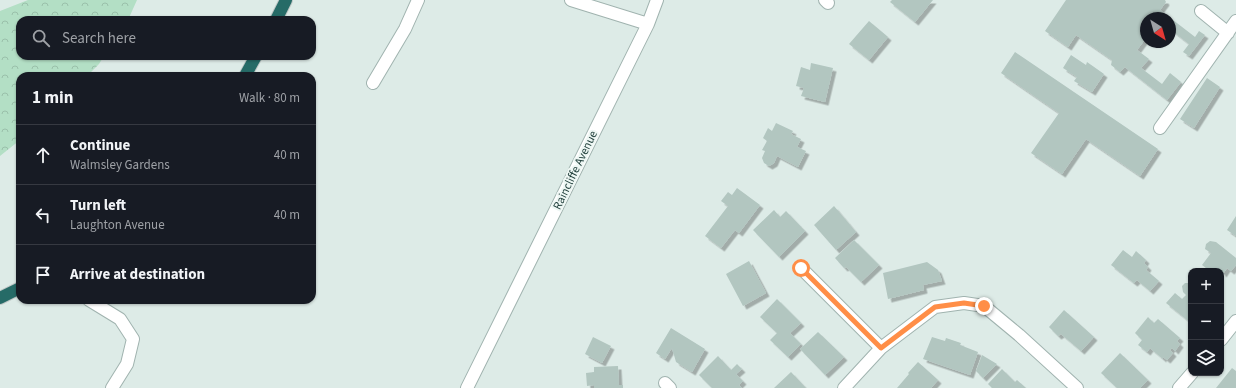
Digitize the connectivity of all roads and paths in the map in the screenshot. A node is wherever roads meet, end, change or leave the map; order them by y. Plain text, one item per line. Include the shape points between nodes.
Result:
1 (286, 0) edge
2 (418, 0) edge
3 (571, 0) edge
4 (657, 0) edge
5 (1201, 11) dead end
6 (278, 16) edge
7 (1236, 20) edge
8 (648, 24) junction
9 (1228, 33) junction
10 (254, 60) edge
11 (247, 72) edge
12 (373, 82) dead end
13 (1160, 128) dead end
14 (801, 268) dead end
15 (16, 290) edge
16 (0, 298) edge
17 (96, 304) edge
18 (1236, 321) edge
19 (1224, 336) edge
20 (881, 348) junction
21 (1189, 376) edge
22 (112, 388) edge
23 (467, 388) edge
24 (844, 388) edge
25 (1077, 388) edge
26 (1179, 388) edge

1 - 6 highway
2 - 12 street via 405,28
3 - 8 street
4 - 8 street, Raincliffe Avenue
5 - 9 street
7 - 9 street
8 - 23 street, Raincliffe Avenue
9 - 13 street
10 - 11 highway
14 - 20 street
15 - 16 highway
17 - 22 street via 120,319 133,339 127,364
18 - 19 street
20 - 24 street
20 - 25 street via 935,307 964,303 984,306
21 - 26 street

